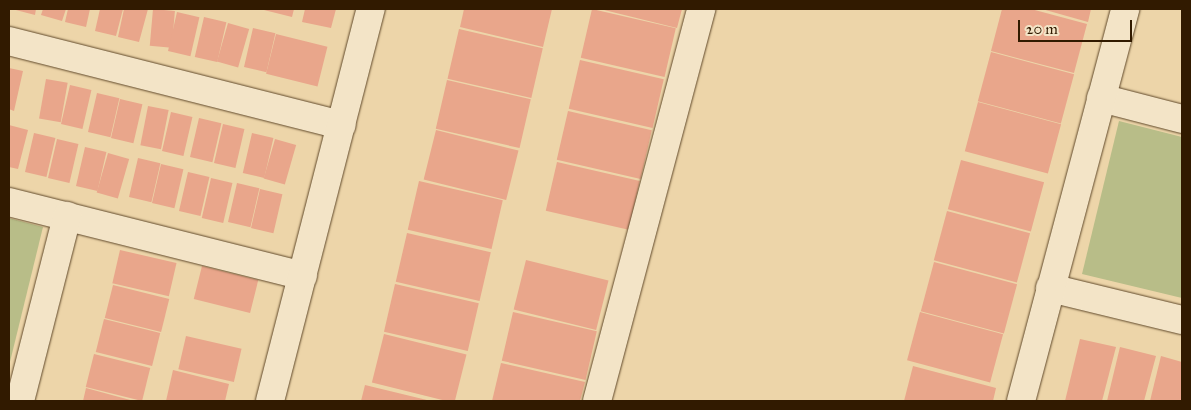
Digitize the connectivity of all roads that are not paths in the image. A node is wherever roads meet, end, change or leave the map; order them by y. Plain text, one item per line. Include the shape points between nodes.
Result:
1 (371, 9) edge
2 (701, 9) edge
3 (1125, 9) edge
4 (9, 41) edge
5 (1101, 98) junction
6 (1182, 119) edge
7 (342, 125) junction
8 (9, 202) edge
9 (67, 216) junction
10 (303, 276) junction
11 (1050, 288) junction
12 (1182, 320) edge
13 (20, 401) edge
14 (270, 401) edge
15 (597, 401) edge
16 (1021, 401) edge

1 - 7 street
2 - 15 street
3 - 5 street
4 - 7 street
5 - 6 street
5 - 11 street
7 - 10 street
8 - 9 street
9 - 10 street
9 - 13 street
10 - 14 street
11 - 12 street
11 - 16 street

